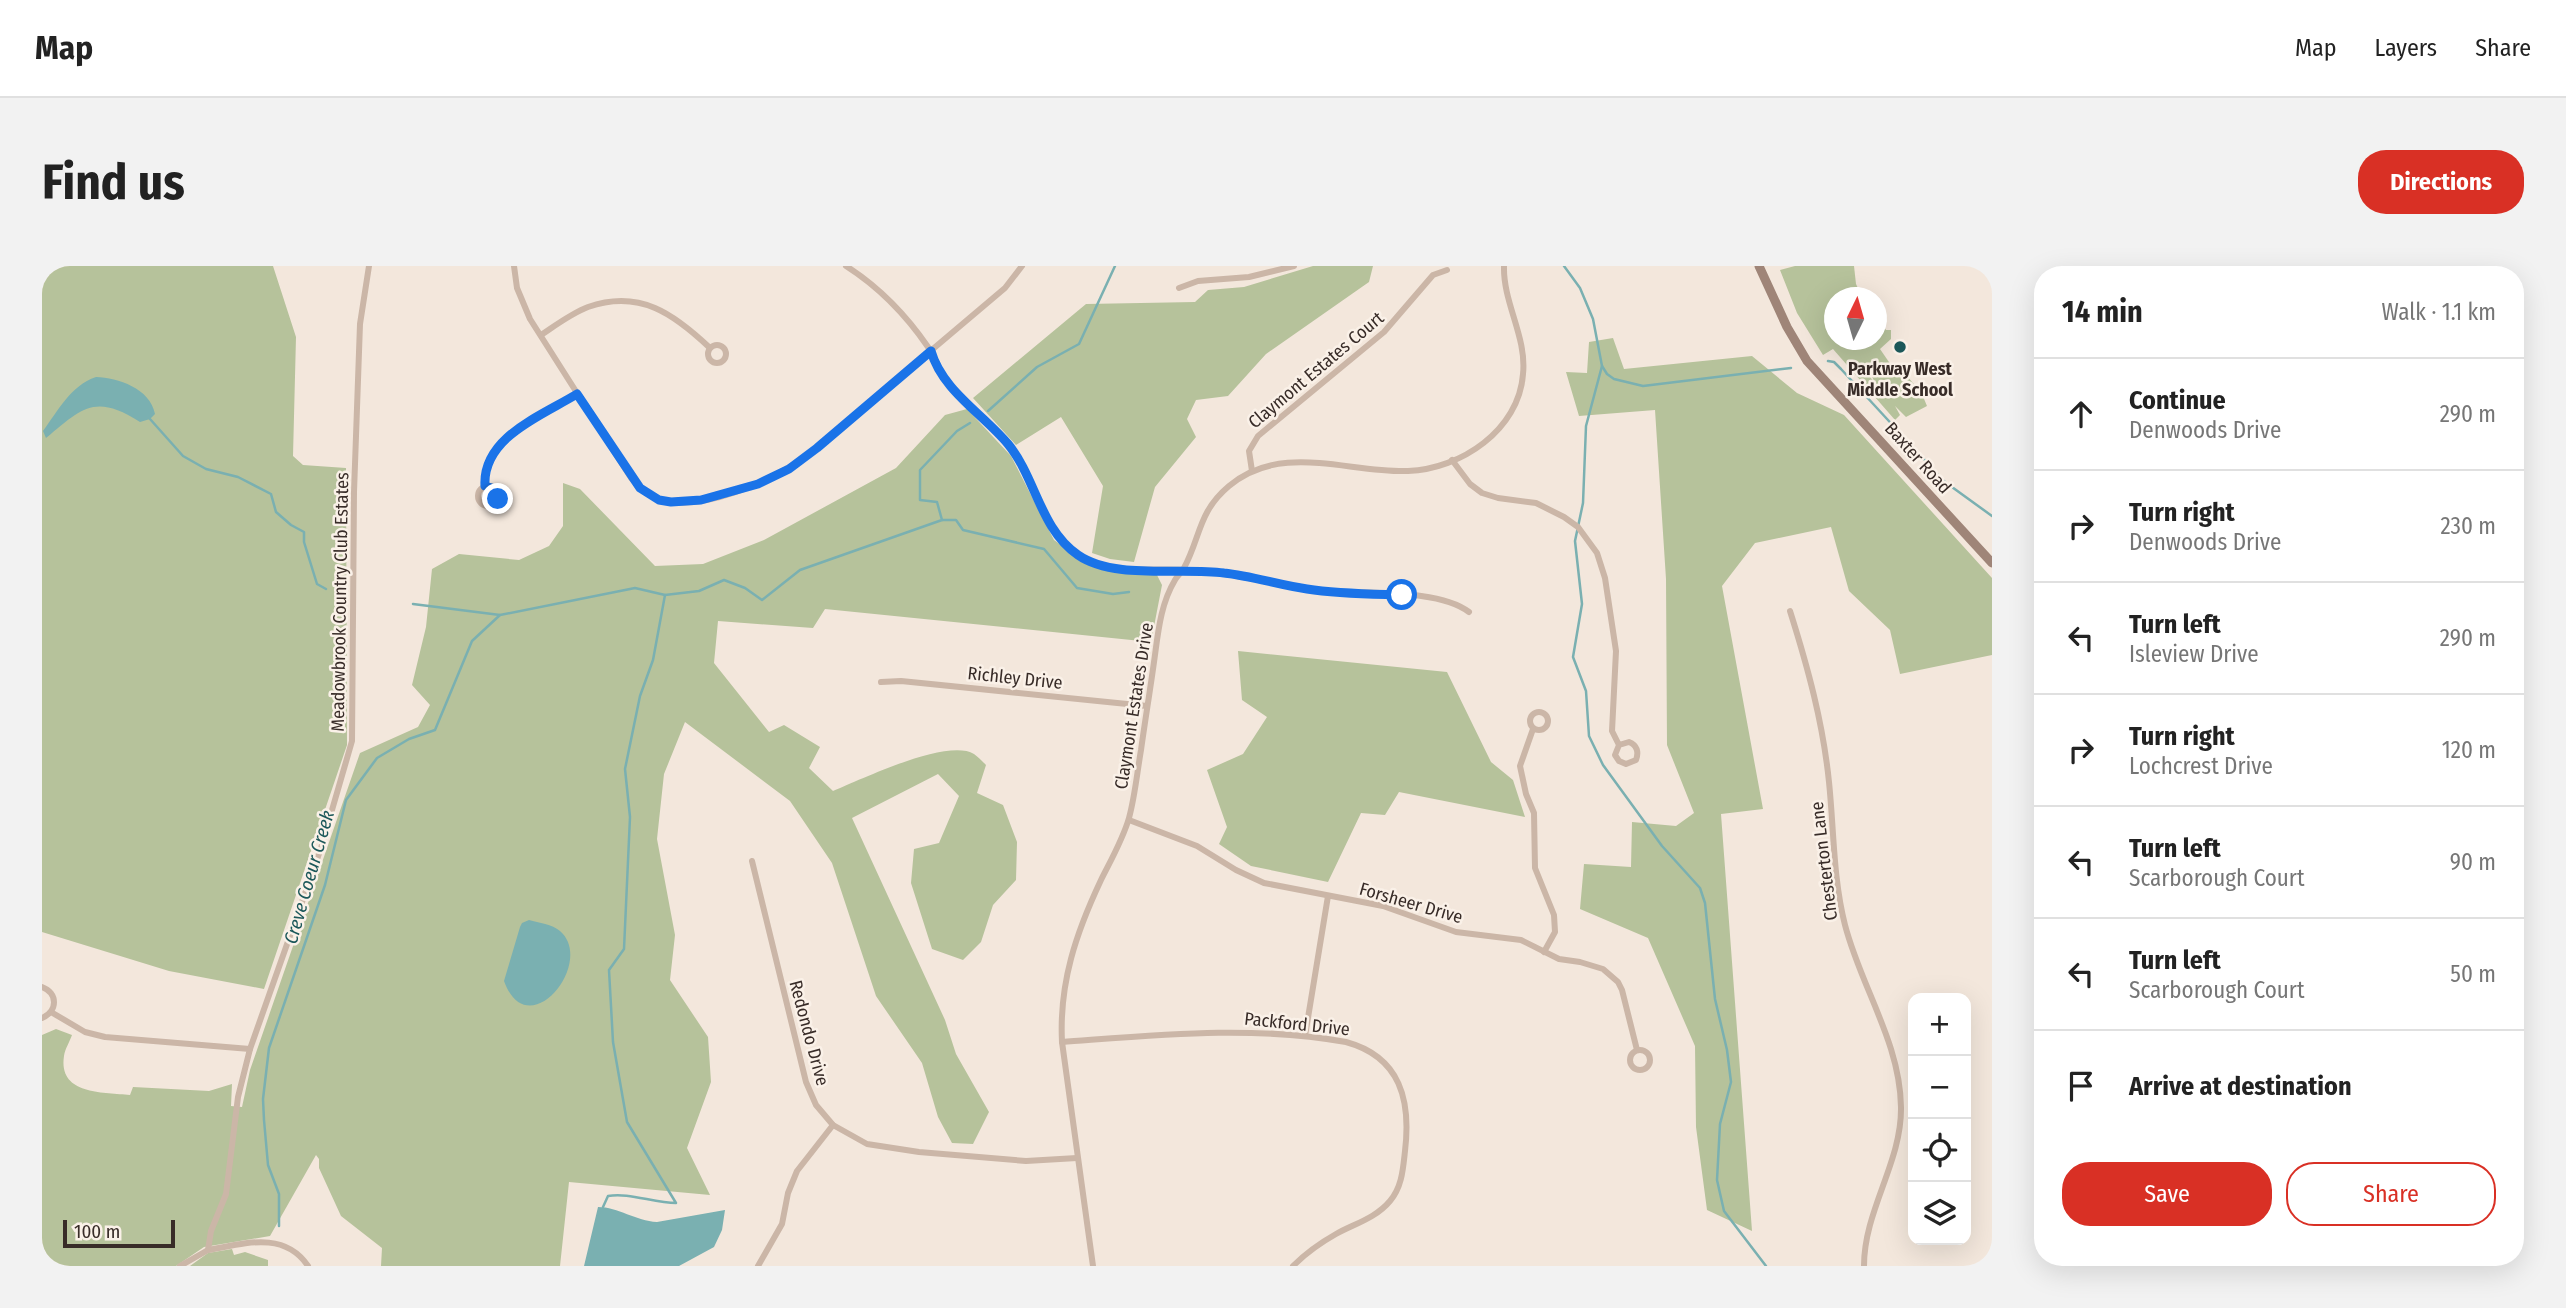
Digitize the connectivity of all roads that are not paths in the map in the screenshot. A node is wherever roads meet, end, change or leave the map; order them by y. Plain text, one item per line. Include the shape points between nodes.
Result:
1 (369, 266) edge
2 (514, 266) edge
3 (846, 266) edge
4 (1023, 266) edge
5 (1294, 266) edge
6 (1504, 266) edge
7 (1759, 266) edge
8 (1447, 270) dead end
9 (1179, 288) dead end
10 (541, 335) junction
11 (710, 348) dead end
12 (931, 351) junction
13 (577, 394) junction
14 (1452, 460) junction
15 (1252, 471) junction
16 (485, 486) dead end
17 (1992, 563) edge
18 (1184, 569) junction
19 (1790, 611) dead end
20 (1469, 612) dead end
21 (880, 682) dead end
22 (1147, 706) junction
23 (1533, 729) dead end
24 (1619, 745) dead end
25 (1129, 820) junction
26 (752, 861) dead end
27 (1328, 896) junction
28 (1544, 952) junction
29 (42, 987) edge
30 (51, 1012) junction
31 (42, 1018) edge
32 (1305, 1037) junction
33 (1062, 1042) junction
34 (250, 1049) junction
35 (1637, 1050) dead end
36 (833, 1125) junction
37 (1077, 1158) junction
38 (208, 1250) junction
39 (180, 1266) edge
40 (308, 1266) edge
41 (758, 1266) edge
42 (1093, 1266) edge
43 (1293, 1266) edge
44 (1864, 1266) edge

1 - 34 street, Meadowbrook Country Club Estates via 360,324 352,741 321,848
2 - 10 street via 522,302
3 - 12 street via 898,309
4 - 12 street via 1005,288
5 - 9 street
6 - 14 street, Claymont Estates Drive via 1524,359 1518,400 1493,436
7 - 17 main road, Baxter Road via 1807,361
8 - 15 street, Claymont Estates Court via 1433,275 1384,332 1258,436 1248,451
10 - 11 street via 588,307 635,302 665,311
10 - 13 street
12 - 13 street via 817,448 774,477 701,500 671,502 647,494 631,478
12 - 18 street via 947,380 1013,450 1049,524 1070,549 1089,561 1116,568
13 - 16 street via 501,443 488,460
14 - 15 street, Claymont Estates Drive via 1409,471 1302,462
14 - 24 street via 1482,493 1536,503 1564,517 1578,527 1597,553 1616,650 1612,731
15 - 18 street, Claymont Estates Drive via 1229,486 1204,516
18 - 20 street via 1308,589 1425,597 1448,601
18 - 22 street, Claymont Estates Drive via 1175,579 1159,623
19 - 44 street, Chesterton Lane via 1823,740 1845,923 1899,1078 1899,1136 1867,1230
21 - 22 street, Richley Drive
22 - 25 street, Claymont Estates Drive
23 - 28 street via 1520,766 1534,813 1535,867 1554,915 1555,932
25 - 27 street, Forsheer Drive via 1197,846 1257,880
25 - 33 street, Claymont Estates Drive via 1072,950 1064,985
26 - 36 street, Redondo Drive via 806,1082 816,1105
27 - 28 street, Forsheer Drive via 1383,906 1456,932 1521,940
27 - 32 street
28 - 35 street, Forsheer Drive via 1594,965 1618,982
29 - 30 street via 54,997
30 - 31 street
30 - 34 street via 85,1032 105,1037
32 - 33 street, Packford Drive via 1220,1031
32 - 43 street, Packford Drive via 1346,1042 1383,1061 1399,1084 1408,1116 1402,1179 1389,1203 1320,1244
33 - 37 street, Claymont Estates Drive
34 - 38 street, Meadowbrook Country Club Estates via 238,1097 226,1194
36 - 37 street, Redondo Drive via 879,1147 1026,1161
36 - 41 street via 797,1171 782,1224
37 - 42 street, Claymont Estates Drive
38 - 39 street
38 - 40 street via 273,1242 291,1249

